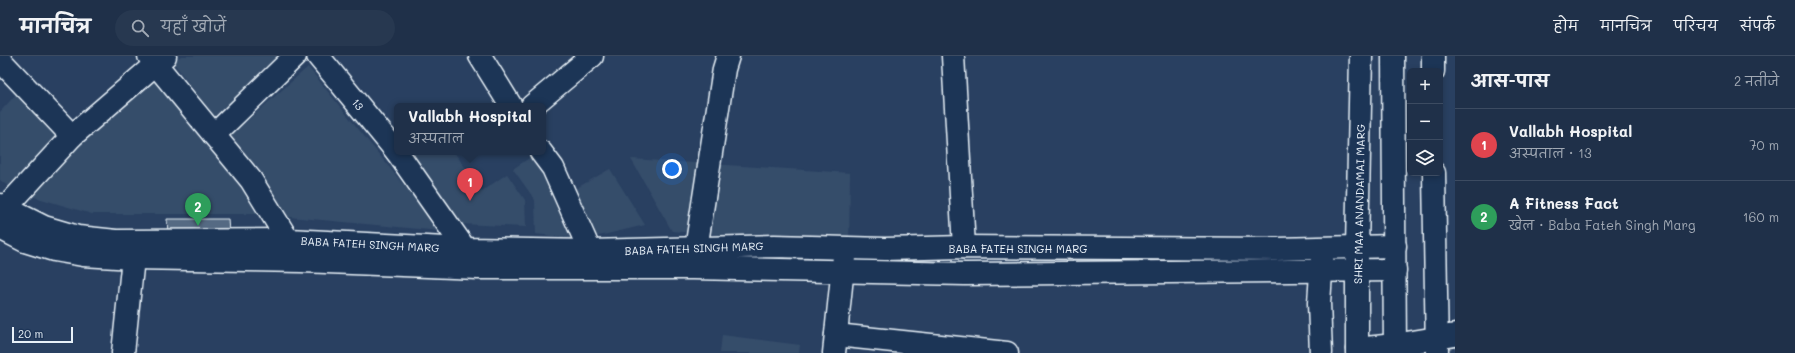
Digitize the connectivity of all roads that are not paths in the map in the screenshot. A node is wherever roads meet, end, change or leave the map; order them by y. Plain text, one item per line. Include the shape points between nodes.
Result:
1 (295, 56) edge
2 (318, 56) edge
3 (480, 56) edge
4 (592, 56) edge
5 (728, 56) edge
6 (953, 56) edge
7 (1361, 56) edge
8 (1393, 56) edge
9 (1432, 56) edge
10 (157, 59) edge
11 (0, 60) edge
12 (1433, 68) edge
13 (508, 103) edge
14 (536, 103) edge
15 (214, 135) junction
16 (72, 136) junction
17 (394, 148) edge
18 (399, 155) edge
19 (544, 155) edge
20 (1434, 176) edge
21 (1, 214) edge
22 (288, 240) junction
23 (1395, 246) junction
24 (964, 247) junction
25 (844, 248) junction
26 (1323, 248) junction
27 (1357, 248) junction
28 (131, 249) junction
29 (465, 249) junction
30 (694, 258) junction
31 (591, 259) junction
32 (1395, 270) junction
33 (1357, 271) junction
34 (844, 272) junction
35 (1321, 272) junction
36 (1443, 342) edge
37 (835, 344) edge
38 (1395, 349) edge
39 (1357, 351) edge
40 (124, 353) edge
41 (1007, 353) edge
42 (1321, 353) edge

1 - 15 street
2 - 17 street, 13
3 - 13 street
4 - 14 street
5 - 30 street
6 - 24 street
7 - 27 street, SHRI MAA ANANDAMAI MARG
8 - 23 street
9 - 12 street
10 - 15 street
10 - 16 street
11 - 16 street
15 - 22 street via 251,180
16 - 21 street
18 - 29 street, 13
19 - 31 street via 552,168
20 - 36 street
21 - 28 street, BABA FATEH SINGH MARG via 78,237
22 - 28 street, BABA FATEH SINGH MARG
22 - 29 street, BABA FATEH SINGH MARG
23 - 27 street, BABA FATEH SINGH MARG
23 - 32 street
24 - 25 street, BABA FATEH SINGH MARG
24 - 26 street, BABA FATEH SINGH MARG
25 - 30 street, BABA FATEH SINGH MARG via 774,246
25 - 34 street
26 - 27 street, BABA FATEH SINGH MARG
26 - 35 street
27 - 33 street, SHRI MAA ANANDAMAI MARG
28 - 31 street, BABA FATEH SINGH MARG via 300,261 478,268
28 - 40 street
29 - 31 street, BABA FATEH SINGH MARG
30 - 31 street, BABA FATEH SINGH MARG
30 - 34 street, BABA FATEH SINGH MARG
32 - 33 street, BABA FATEH SINGH MARG
32 - 38 street
33 - 35 street, BABA FATEH SINGH MARG
33 - 39 street, SHRI MAA ANANDAMAI MARG
34 - 35 street, BABA FATEH SINGH MARG
34 - 37 street
35 - 42 street
36 - 38 street
37 - 41 street
38 - 39 street

